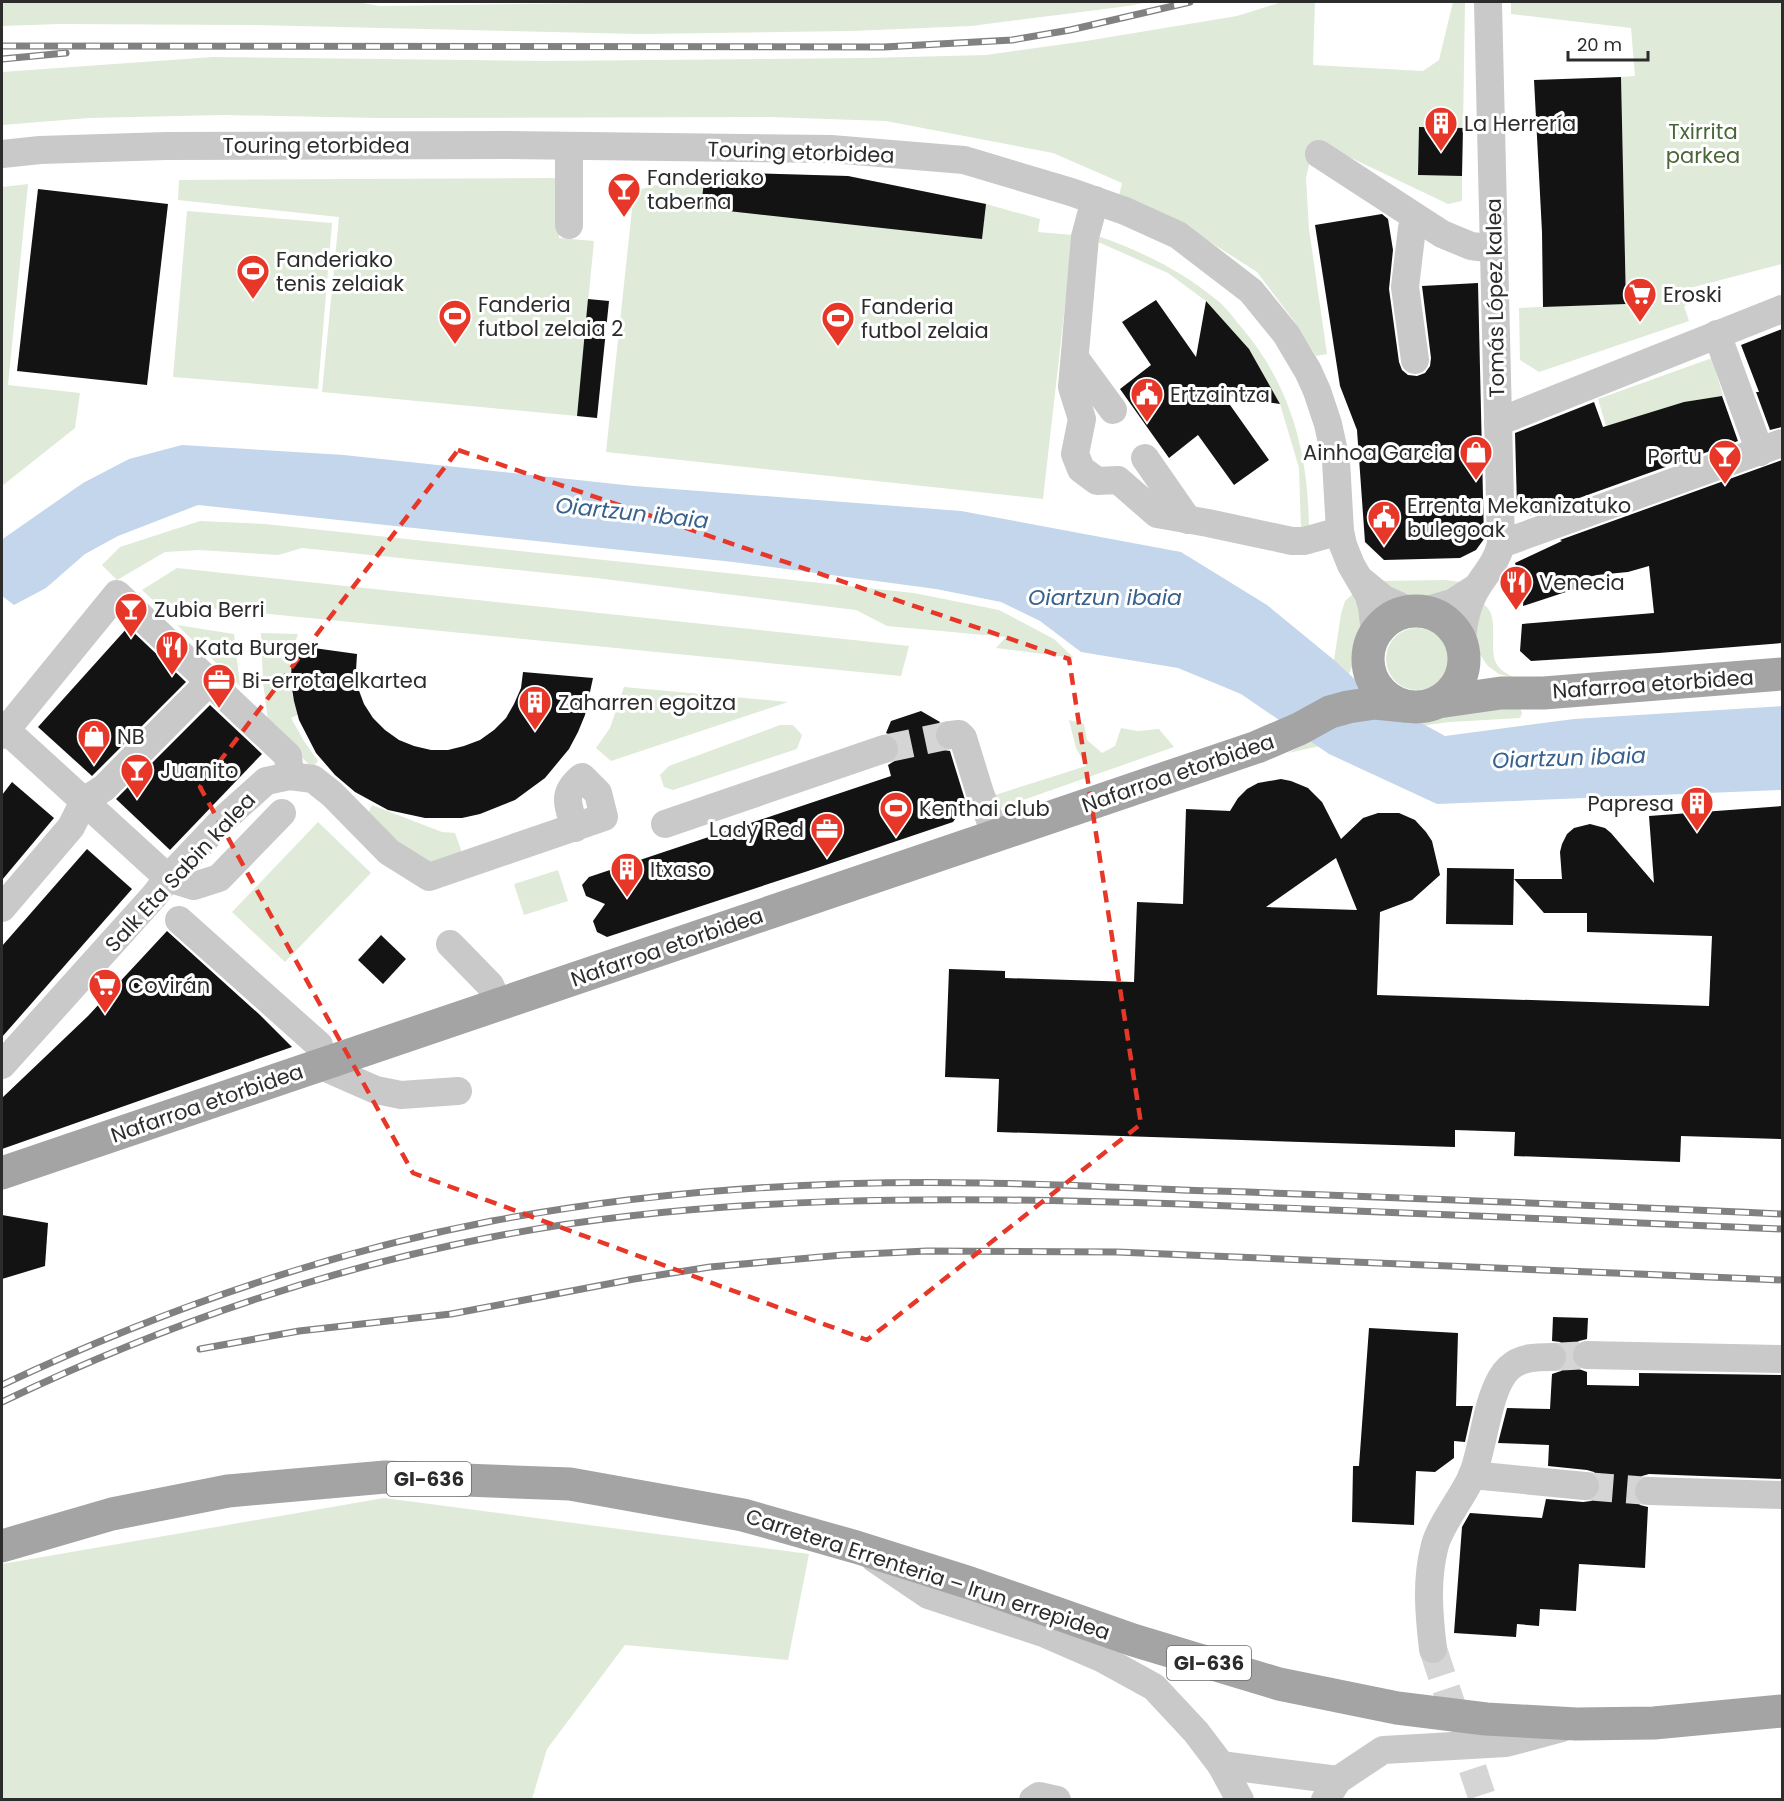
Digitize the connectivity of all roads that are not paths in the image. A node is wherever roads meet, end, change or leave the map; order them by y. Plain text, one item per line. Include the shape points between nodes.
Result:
1 (1488, 2) edge
2 (569, 146) junction
3 (2, 154) edge
4 (1319, 154) dead end
5 (1095, 200) junction
6 (1416, 218) junction
7 (568, 225) dead end
8 (1494, 249) junction
9 (1782, 309) edge
10 (1717, 334) junction
11 (1075, 358) junction
12 (1415, 360) dead end
13 (1113, 410) dead end
14 (1498, 422) junction
15 (1771, 447) edge
16 (1145, 458) dead end
17 (1188, 520) junction
18 (1340, 531) junction
19 (1501, 544) junction
20 (1362, 581) junction
21 (1477, 587) junction
22 (1417, 611) junction
23 (1372, 647) junction
24 (1463, 652) junction
25 (1782, 674) edge
26 (209, 682) junction
27 (1523, 693) junction
28 (1438, 702) junction
29 (1405, 706) junction
30 (1330, 712) junction
31 (4, 733) edge
32 (950, 735) dead end
33 (884, 749) tunnel mouth
34 (290, 776) junction
35 (84, 801) junction
36 (282, 813) dead end
37 (665, 824) dead end
38 (574, 828) dead end
39 (996, 836) junction
40 (168, 878) junction
41 (2, 908) edge
42 (178, 920) dead end
43 (450, 944) dead end
44 (499, 1005) junction
45 (319, 1055) junction
46 (2, 1065) edge
47 (458, 1091) dead end
48 (2, 1173) edge
49 (1587, 1355) tunnel mouth
50 (1552, 1357) tunnel mouth
51 (1782, 1359) edge
52 (1472, 1475) junction
53 (1585, 1486) tunnel mouth
54 (1649, 1491) tunnel mouth
55 (1782, 1495) edge
56 (2, 1546) edge
57 (856, 1546) junction
58 (1433, 1649) tunnel mouth
59 (1782, 1711) edge
60 (1576, 1724) junction
61 (1221, 1765) junction
62 (1331, 1790) edge
63 (1033, 1800) edge
64 (1057, 1800) edge
65 (1240, 1800) edge

1 - 8 street, Tomás López kalea
2 - 3 street, Touring etorbidea via 166,146
2 - 5 street, Touring etorbidea via 831,149 964,160
2 - 7 street
4 - 6 street
5 - 11 street via 1085,237
5 - 18 street, Touring etorbidea via 1178,235 1251,291 1286,334 1308,371 1328,388 1328,424 1336,460
6 - 8 street via 1471,246
6 - 12 street via 1404,287
8 - 14 street, Tomás López kalea
9 - 10 street
10 - 14 street
10 - 15 street
11 - 13 street
11 - 17 street via 1072,387 1082,419 1075,454 1081,469 1097,481 1118,480 1157,514
14 - 19 street, Tomás López kalea
15 - 19 street
16 - 17 street
17 - 18 street via 1292,541
18 - 20 street, Touring etorbidea via 1351,565
19 - 21 street, Tomás López kalea via 1490,570
20 - 22 street, Touring etorbidea via 1384,599
20 - 23 street, Touring etorbidea via 1372,607
21 - 22 street, Tomás López kalea via 1452,603
21 - 24 street, Tomás López kalea via 1466,614
22 - 23 main road via 1390,618
22 - 24 main road via 1434,614 1451,625
23 - 29 main road via 1375,684 1383,694
23 - 30 main road, Nafarroa etorbidea via 1352,688
24 - 27 main road, Nafarroa etorbidea via 1492,681
24 - 28 main road via 1459,681
25 - 27 main road, Nafarroa etorbidea
26 - 31 street via 117,594
26 - 34 street via 288,756
26 - 35 street via 104,788
27 - 28 main road, Nafarroa etorbidea
28 - 29 main road
29 - 30 main road, Nafarroa etorbidea via 1366,704
30 - 39 main road, Nafarroa etorbidea via 1257,747
31 - 35 street
32 - 39 street via 963,738
33 - 37 street
34 - 38 street via 313,779 389,852 429,877
34 - 40 street, Salk Eta Sabin kalea via 266,781
35 - 40 street
35 - 41 street via 71,827
36 - 40 street via 219,878 194,886
39 - 44 main road, Nafarroa etorbidea
40 - 46 street, Salk Eta Sabin kalea
42 - 45 street
43 - 44 street via 490,985
44 - 45 main road, Nafarroa etorbidea
45 - 47 street via 376,1090 401,1095
45 - 48 main road, Nafarroa etorbidea
49 - 51 street
50 - 52 street via 1527,1358 1508,1368 1495,1392
52 - 53 street
52 - 58 street via 1434,1546 1428,1608
54 - 55 street
56 - 57 main road, Carretera Errenteria – Irun errepidea / GI-636 via 112,1514 228,1491 385,1478 570,1484 743,1515
57 - 60 main road, Carretera Errenteria – Irun errepidea / GI-636 via 1133,1640 1279,1684 1397,1708 1486,1719
57 - 61 street via 928,1595 1043,1634 1103,1659 1154,1687
59 - 60 main road, Carretera Errenteria – Irun errepidea / GI-636 via 1654,1723
60 - 62 street via 1506,1743 1383,1750
61 - 62 street
61 - 65 street
63 - 64 street via 1039,1796

